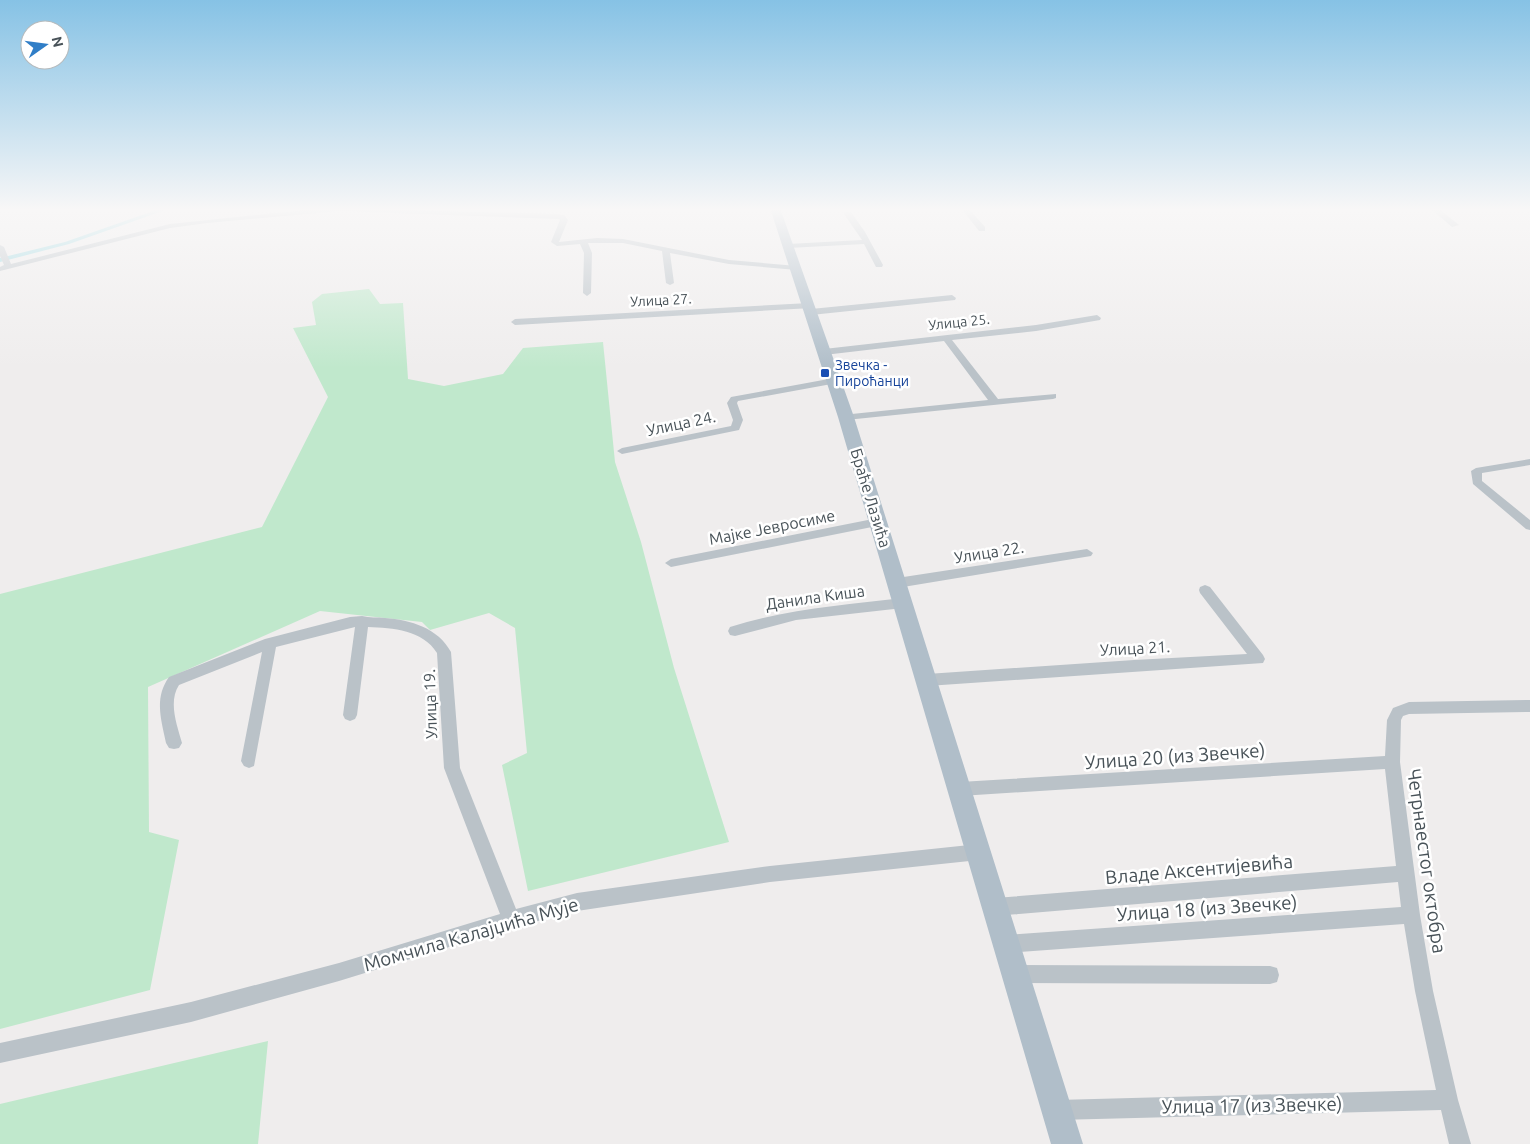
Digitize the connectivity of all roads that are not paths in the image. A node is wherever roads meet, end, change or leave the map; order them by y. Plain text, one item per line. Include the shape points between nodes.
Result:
1 (8, 261) edge
2 (588, 261) edge
3 (667, 261) edge
4 (726, 261) edge
5 (794, 261) edge
6 (876, 261) edge
7 (878, 265) dead end
8 (796, 268) junction
9 (0, 269) edge
10 (670, 283) dead end
11 (587, 293) dead end
12 (952, 298) dead end
13 (810, 309) junction
14 (1097, 318) dead end
15 (515, 322) dead end
16 (946, 338) junction
17 (824, 352) junction
18 (834, 381) junction
19 (1053, 396) dead end
20 (995, 402) junction
21 (846, 417) junction
22 (622, 451) dead end
23 (1530, 462) edge
24 (878, 522) junction
25 (1530, 526) edge
26 (1086, 553) dead end
27 (671, 563) dead end
28 (1205, 590) dead end
29 (900, 593) junction
30 (362, 621) junction
31 (735, 631) dead end
32 (270, 644) junction
33 (927, 680) junction
34 (1530, 706) edge
35 (350, 715) dead end
36 (174, 743) dead end
37 (249, 761) dead end
38 (1392, 762) junction
39 (960, 789) junction
40 (979, 852) junction
41 (1407, 873) junction
42 (995, 907) junction
43 (1410, 915) junction
44 (511, 919) junction
45 (1006, 944) junction
46 (1016, 974) junction
47 (1270, 976) dead end
48 (0, 1053) edge
49 (1448, 1100) junction
50 (1057, 1110) junction
51 (1067, 1144) edge
52 (1460, 1144) edge

1 - 9 street
2 - 11 street
3 - 10 street
4 - 8 street
5 - 8 main road, Браће Лазића
6 - 7 street
8 - 13 main road, Браће Лазића
12 - 13 street, Улица 27.
13 - 15 street, Улица 27.
13 - 17 main road, Браће Лазића
14 - 16 street, Улица 25.
16 - 17 street, Улица 25.
16 - 20 street
17 - 18 main road, Браће Лазића
18 - 21 main road, Браће Лазића
18 - 22 street, Улица 24. via 735,399 732,403 738,420 735,428
19 - 20 street
20 - 21 street
21 - 24 main road, Браће Лазића
23 - 25 street via 1476,472 1477,482
24 - 27 street, Мајке Јевросиме
24 - 29 main road, Браће Лазића
26 - 29 street, Улица 22.
28 - 33 street, Улица 21. via 1258,659
29 - 31 street, Данила Киша via 756,623
29 - 33 main road, Браће Лазића
30 - 32 street, Улица 19.
30 - 35 street
30 - 44 street, Улица 19. via 422,631 444,652 452,768
32 - 36 street, Улица 19. via 174,681 169,686 166,696
32 - 37 street
33 - 39 main road, Браће Лазића
34 - 38 street, Четрнаестог октобра via 1409,708 1398,712 1394,720
38 - 39 street, Улица 20 (из Звечке)
38 - 41 street, Четрнаестог октобра
39 - 40 main road
40 - 42 main road
40 - 44 street, Момчила Калајџића Мује via 750,877 577,902
41 - 42 street, Владе Аксентијевића
41 - 43 street, Четрнаестог октобра
42 - 45 main road
43 - 45 street, Улица 18 (из Звечке)
43 - 49 street, Четрнаестог октобра
44 - 48 street, Момчила Калајџића Мује via 339,972 191,1012
45 - 46 main road
46 - 47 street
46 - 50 main road
49 - 50 street, Улица 17 (из Звечке)
49 - 52 street, Четрнаестог октобра
50 - 51 main road

